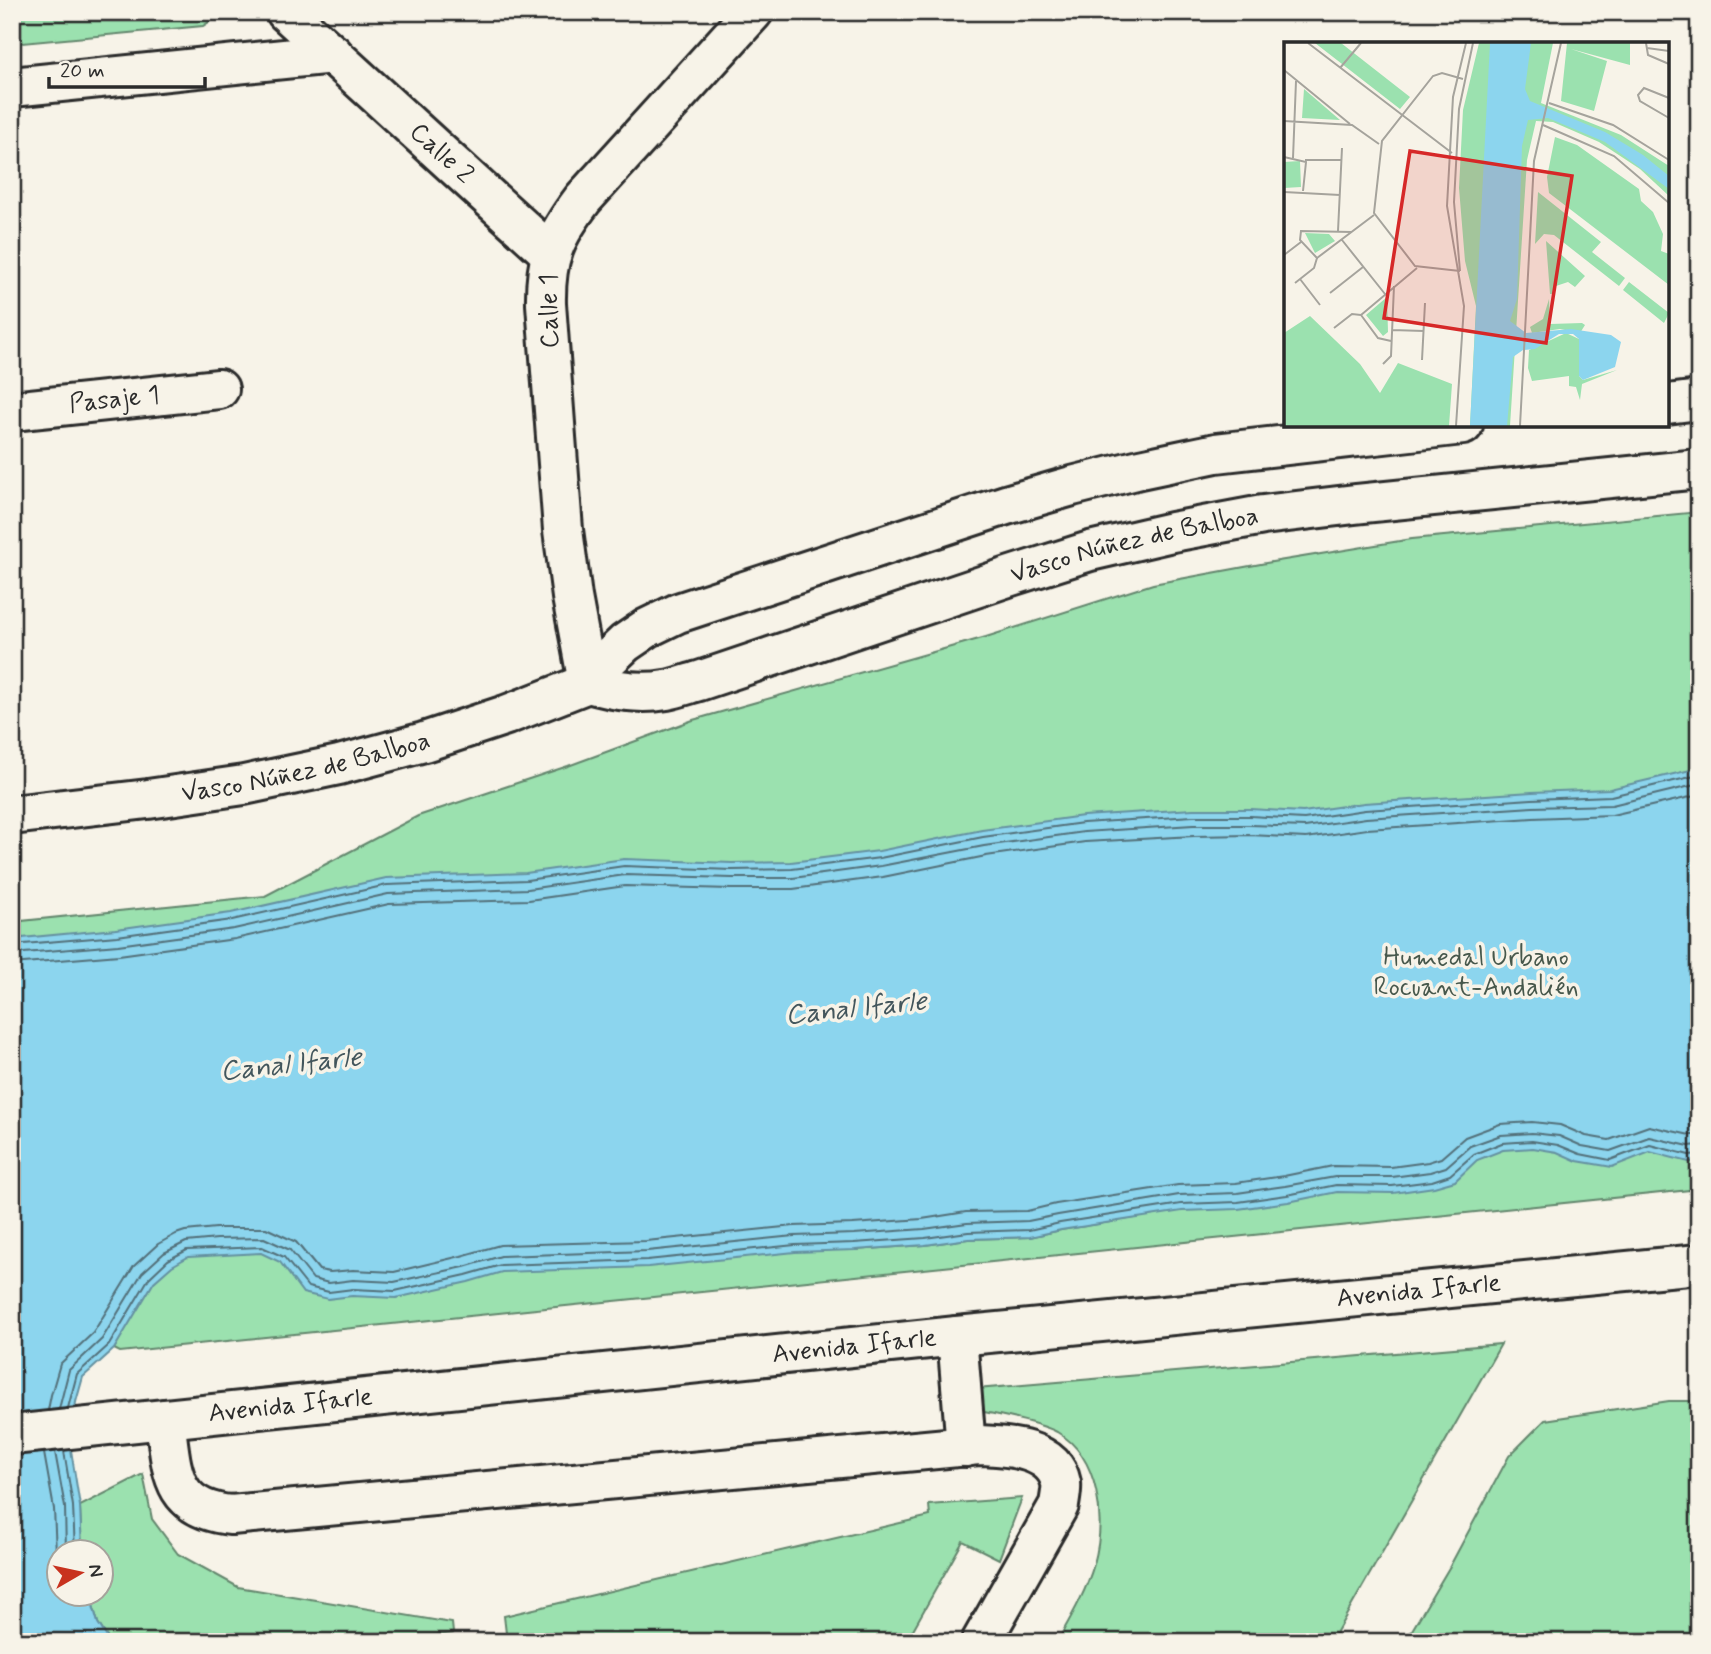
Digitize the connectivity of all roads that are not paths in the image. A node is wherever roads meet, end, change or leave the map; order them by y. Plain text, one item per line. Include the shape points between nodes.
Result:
1 (286, 12) edge
2 (753, 12) edge
3 (333, 54) junction
4 (12, 87) edge
5 (551, 254) junction
6 (219, 389) dead end
7 (1699, 400) edge
8 (1669, 404) edge
9 (12, 411) edge
10 (1445, 427) edge
11 (1699, 469) edge
12 (588, 683) junction
13 (12, 815) edge
14 (1699, 1264) edge
15 (957, 1336) junction
16 (165, 1419) junction
17 (12, 1435) edge
18 (966, 1447) junction
19 (981, 1642) edge

1 - 3 street, Calle 2
2 - 5 street, Calle 1 via 583,199
3 - 4 street
3 - 5 street, Calle 2
5 - 12 street, Calle 1 via 546,304 563,530
6 - 9 street, Pasaje 1
7 - 8 street
10 - 12 street, Vasco Núñez de Balboa via 1216,453 1006,505 678,613 625,643
11 - 12 street, Vasco Núñez de Balboa via 1355,504 1172,532 1090,551 666,690 632,692
12 - 13 street, Vasco Núñez de Balboa via 506,715 339,765 244,785
14 - 15 street, Avenida Ifarle
15 - 16 street, Avenida Ifarle
15 - 18 street
16 - 17 street, Avenida Ifarle
16 - 18 street via 177,1484 186,1498 217,1514 231,1515
18 - 19 street via 1006,1446 1040,1456 1054,1466 1062,1484 1059,1505

